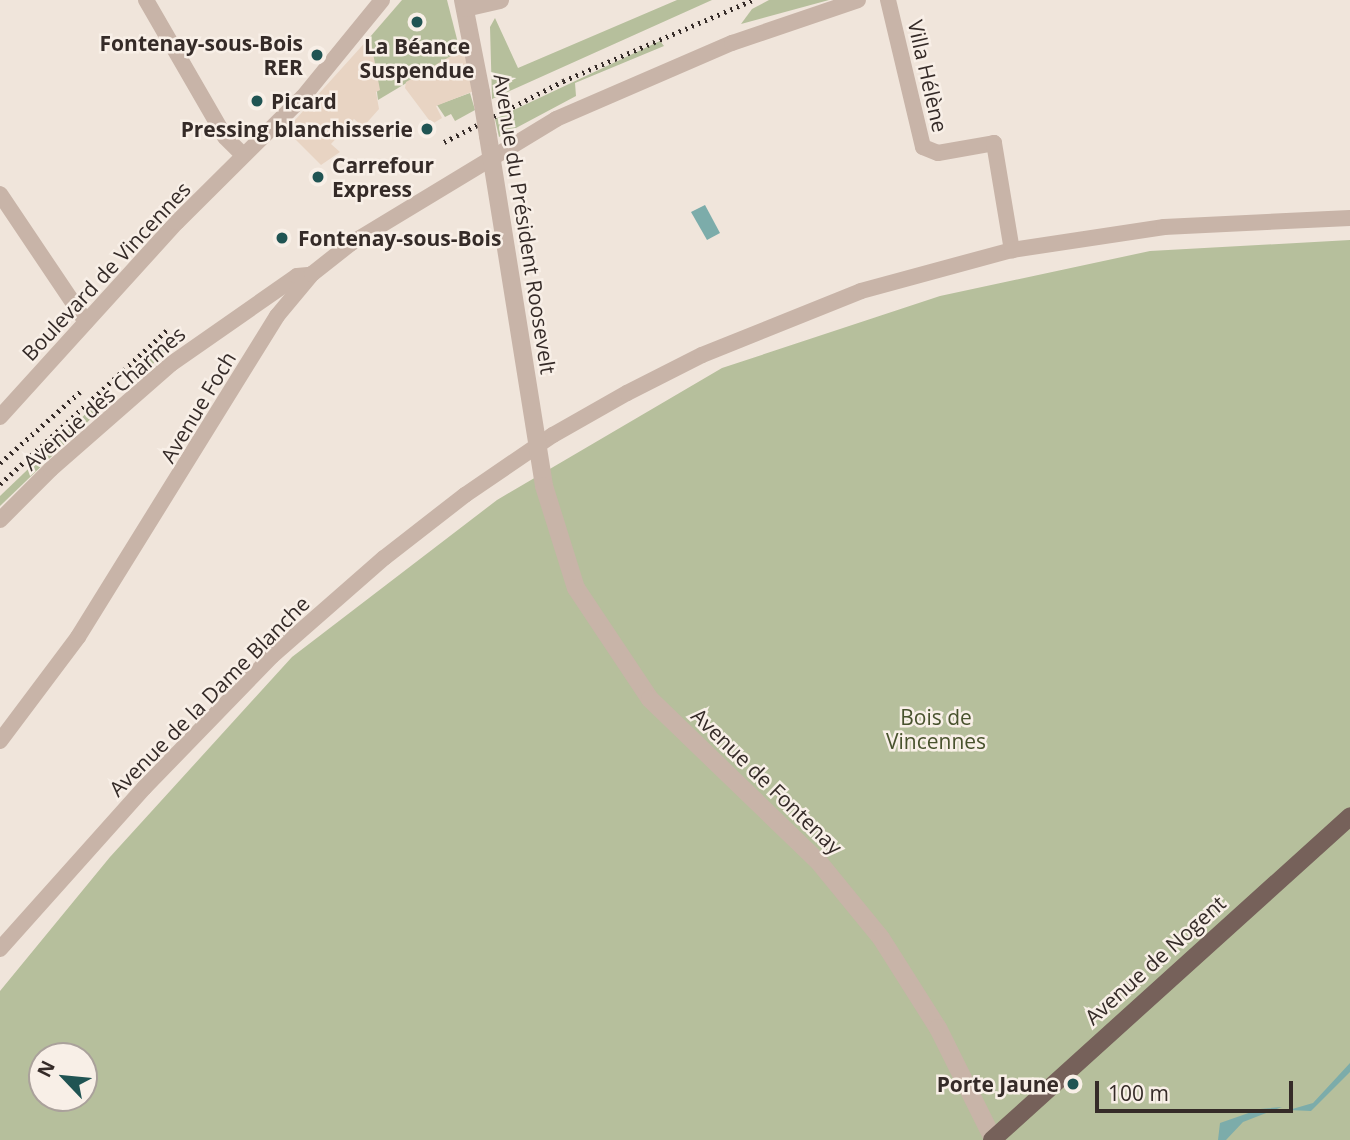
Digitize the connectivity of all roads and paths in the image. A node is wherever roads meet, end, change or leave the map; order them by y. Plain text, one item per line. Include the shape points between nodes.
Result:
1 (146, 0) edge
2 (382, 0) edge
3 (500, 0) edge
4 (858, 0) edge
5 (888, 0) edge
6 (464, 4) edge
7 (243, 155) junction
8 (491, 155) junction
9 (0, 194) edge
10 (5, 216) edge
11 (1350, 218) edge
12 (1012, 250) junction
13 (312, 274) junction
14 (262, 301) junction
15 (277, 316) junction
16 (86, 322) junction
17 (0, 417) edge
18 (537, 447) junction
19 (0, 520) edge
20 (0, 741) edge
21 (1350, 816) edge
22 (0, 949) edge
23 (993, 1139) edge

1 - 7 street via 225,137
2 - 7 street, Boulevard de Vincennes via 303,97
3 - 6 street
4 - 8 street, Avenue Foch via 742,39 619,89
5 - 12 street, Villa Hélène via 923,147 938,153 994,142
6 - 8 street, Avenue du Président Roosevelt, bridge
7 - 16 street, Boulevard de Vincennes
8 - 13 street, Avenue Foch via 350,244
8 - 18 street, Avenue du Président Roosevelt
9 - 10 street
10 - 16 street
11 - 12 street, Avenue de la Dame Blanche via 1164,227
12 - 18 street, Avenue de la Dame Blanche via 911,275 802,313 664,374
13 - 14 street, Avenue des Charmes via 297,276
13 - 15 street, Avenue Foch
14 - 15 street
14 - 19 street, Avenue des Charmes via 171,364
15 - 20 street, Avenue Foch via 136,549
16 - 17 street, Boulevard de Vincennes
18 - 22 street, Avenue de la Dame Blanche via 384,558 272,656 144,788
18 - 23 street, Avenue de Fontenay via 558,541 591,616 650,699 818,861 881,938 938,1028
21 - 23 main road, Avenue de Nogent

